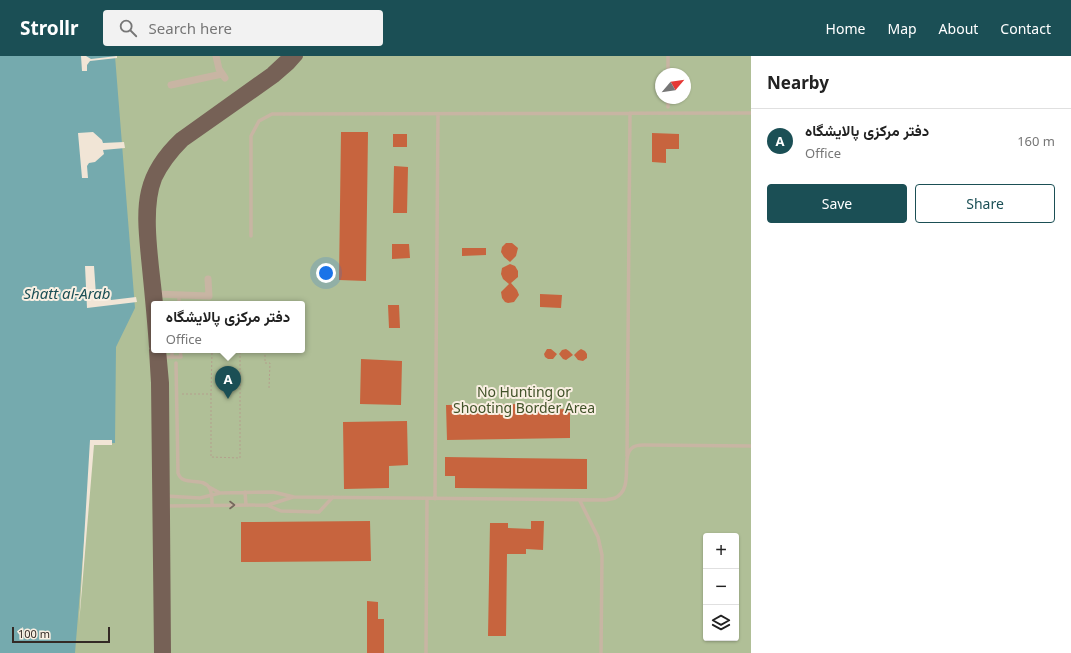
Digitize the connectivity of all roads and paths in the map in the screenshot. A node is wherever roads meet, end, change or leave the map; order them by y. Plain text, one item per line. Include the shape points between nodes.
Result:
1 (216, 56) edge
2 (288, 56) edge
3 (298, 56) edge
4 (668, 56) edge
5 (668, 68) edge
6 (171, 85) dead end
7 (668, 104) edge
8 (668, 108) dead end
9 (751, 112) edge
10 (438, 114) junction
11 (630, 114) junction
12 (251, 236) dead end
13 (208, 280) dead end
14 (179, 295) junction
15 (157, 299) edge
16 (154, 301) edge
17 (179, 301) edge
18 (161, 353) edge
19 (161, 353) edge
20 (165, 353) edge
21 (180, 353) edge
22 (212, 353) edge
23 (240, 353) edge
24 (265, 353) edge
25 (176, 363) dead end
26 (269, 388) dead end
27 (177, 394) junction
28 (211, 394) junction
29 (751, 446) edge
30 (627, 467) junction
31 (207, 486) junction
32 (245, 492) junction
33 (220, 493) junction
34 (211, 495) junction
35 (294, 497) junction
36 (333, 497) junction
37 (427, 498) junction
38 (435, 499) junction
39 (580, 500) junction
40 (165, 501) junction
41 (212, 505) junction
42 (246, 505) junction
43 (268, 505) junction
44 (159, 653) edge
45 (166, 653) edge
46 (426, 653) edge
47 (601, 653) edge

1 - 6 street via 223,76
2 - 16 main road via 271,72 180,137 157,163 150,177 144,208 144,228
3 - 15 main road via 275,78 184,142 163,167 153,193 151,208
4 - 5 lane
7 - 8 lane
9 - 11 lane
10 - 11 lane
10 - 12 lane via 272,114 265,117 259,121 251,136
10 - 38 lane
11 - 30 lane
13 - 14 street via 209,296
14 - 15 street
14 - 17 lane
18 - 40 main road via 164,383
19 - 44 main road via 156,383
20 - 21 lane via 181,357
22 - 28 path
23 - 28 path via 240,458 211,457
24 - 26 path via 265,363 270,363
25 - 27 lane
27 - 28 path
27 - 31 lane via 179,476 183,480 198,481
29 - 30 lane via 636,446 631,448
30 - 39 lane via 626,483 615,498
31 - 33 lane
31 - 34 lane
32 - 33 lane
32 - 35 lane via 273,492
32 - 42 lane
33 - 34 lane
34 - 40 lane
34 - 41 lane
35 - 36 lane
35 - 43 lane
36 - 37 lane
36 - 43 lane via 318,512 281,511
37 - 38 lane
37 - 46 lane
38 - 39 lane
39 - 47 lane via 598,537 602,555
40 - 41 lane
40 - 45 main road
41 -> 42 lane
42 - 43 lane

